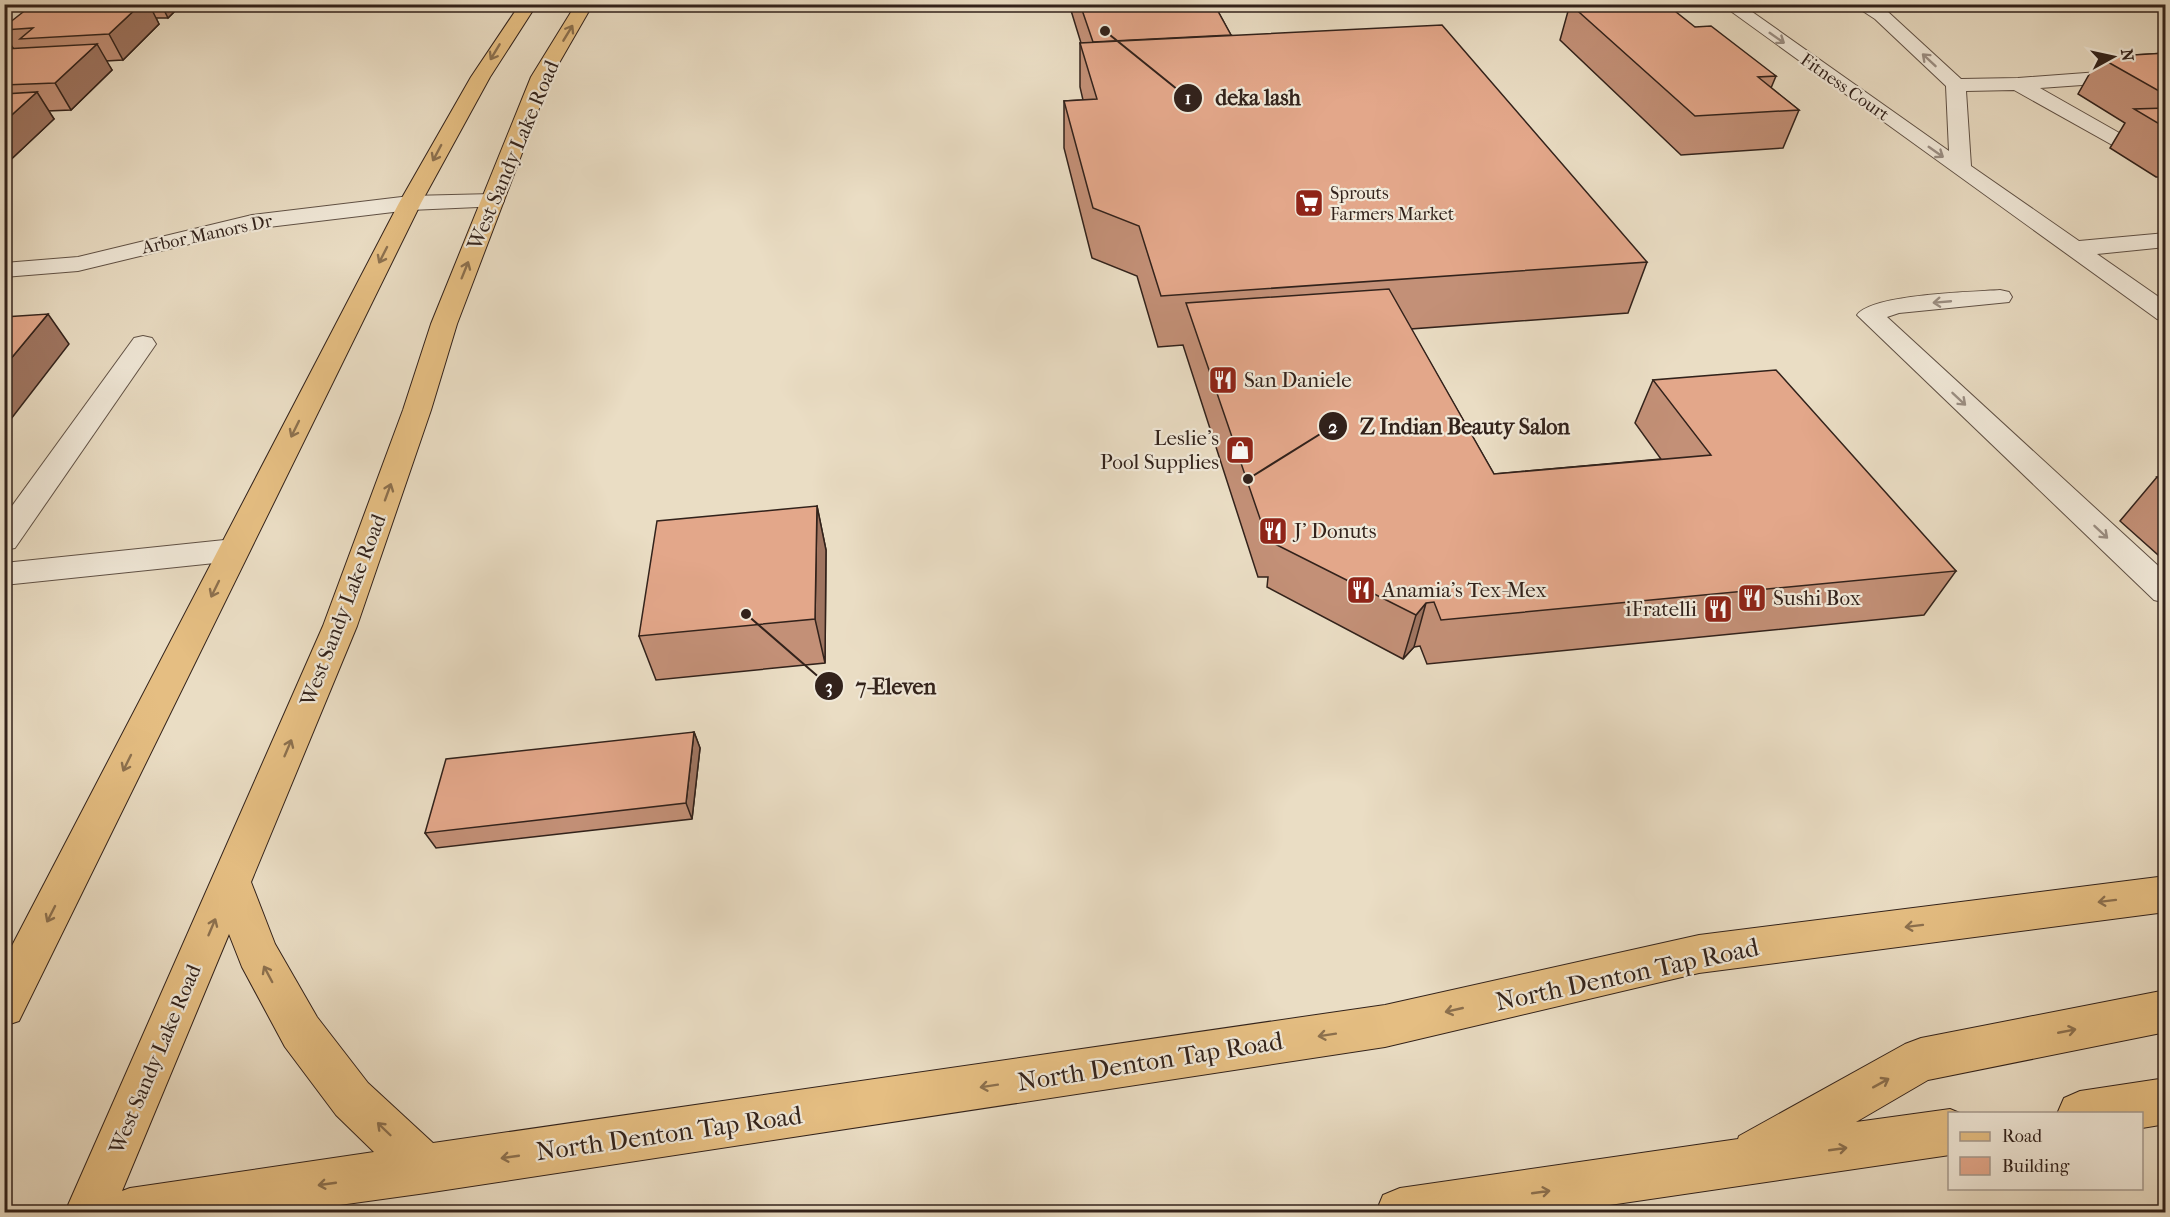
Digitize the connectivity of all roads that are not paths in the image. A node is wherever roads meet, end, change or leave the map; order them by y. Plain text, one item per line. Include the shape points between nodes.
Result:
1 (529, 4) edge
2 (585, 4) edge
3 (1729, 4) edge
4 (1860, 4) edge
5 (2166, 73) edge
6 (2019, 84) junction
7 (1956, 85) junction
8 (2130, 147) dead end
9 (1961, 170) junction
10 (493, 201) junction
11 (410, 203) junction
12 (2166, 240) edge
13 (2073, 249) junction
14 (4, 270) edge
15 (2000, 297) dead end
16 (2166, 314) edge
17 (143, 344) dead end
18 (4, 540) edge
19 (234, 550) junction
20 (4, 574) edge
21 (2166, 592) edge
22 (231, 883) junction
23 (2166, 894) edge
24 (4, 1006) edge
25 (2166, 1011) edge
26 (2166, 1101) edge
27 (2087, 1112) edge
28 (1948, 1132) edge
29 (1738, 1163) junction
30 (426, 1169) junction
31 (89, 1212) edge
32 (130, 1212) edge
33 (1400, 1212) edge

1 -> 11 main road via 500,44
10 -> 2 main road, West Sandy Lake Road via 541,77
3 -> 9 street, Fitness Court
7 -> 4 street via 1881,15
5 - 6 street
6 - 7 street
6 - 8 street
7 - 9 street
9 - 13 street, Fitness Court
10 - 11 street, Arbor Manors Dr
22 -> 10 main road, West Sandy Lake Road via 340,626 444,324
11 - 14 street, Arbor Manors Dr via 252,222 78,264
11 -> 19 main road
12 - 13 street
13 - 16 street, Fitness Court
15 -> 21 street via 1896,306 1870,315
17 - 18 street
19 - 20 street
19 -> 24 main road
30 -> 22 main road via 352,1099 301,1032 257,953
31 -> 22 main road, West Sandy Lake Road
23 -> 30 main road, North Denton Tap Road via 1699,954 1385,1026
29 -> 25 main road via 1921,1060
26 - 27 main road
29 -> 28 main road
33 -> 29 main road
30 -> 32 main road, North Denton Tap Road

